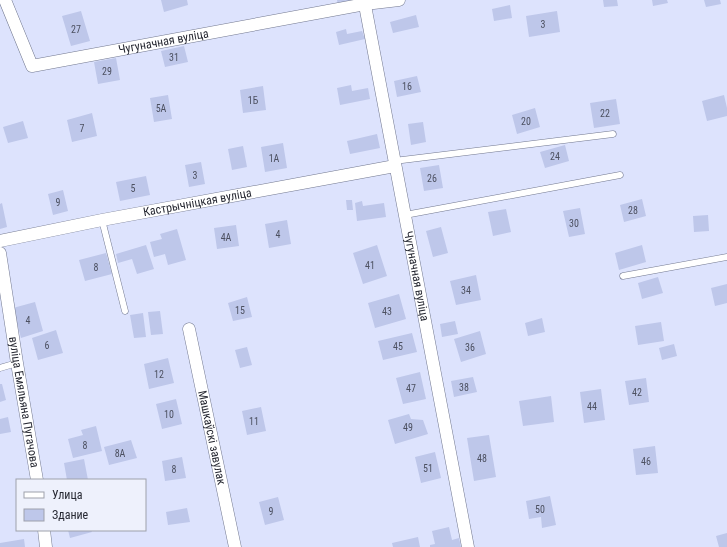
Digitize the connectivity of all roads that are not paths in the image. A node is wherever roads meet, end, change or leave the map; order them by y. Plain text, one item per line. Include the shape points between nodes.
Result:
1 (5, 0) edge
2 (399, 0) edge
3 (364, 2) edge
4 (613, 134) dead end
5 (395, 163) junction
6 (620, 175) dead end
7 (405, 215) junction
8 (102, 220) junction
9 (0, 241) edge
10 (0, 253) edge
11 (727, 257) edge
12 (623, 276) dead end
13 (125, 311) dead end
14 (190, 329) dead end
15 (17, 363) junction
16 (0, 368) edge
17 (37, 479) edge
18 (44, 531) edge
19 (46, 547) edge
20 (235, 547) edge
21 (468, 547) edge

1 - 3 street, Чугуначная вуліца via 32,66
2 - 3 street
3 - 5 street, Чугуначная вуліца
4 - 5 lane
5 - 7 street, Чугуначная вуліца
5 - 8 street, Кастрычніцкая вуліца
6 - 7 lane
7 - 21 street, Чугуначная вуліца
8 - 9 street, Кастрычніцкая вуліца
8 - 13 lane
10 - 15 street, вуліца Емяльяна Пугачова
11 - 12 lane
14 - 20 street, Машкаўскі завулак
15 - 16 lane
15 - 17 street, вуліца Емяльяна Пугачова
18 - 19 street

